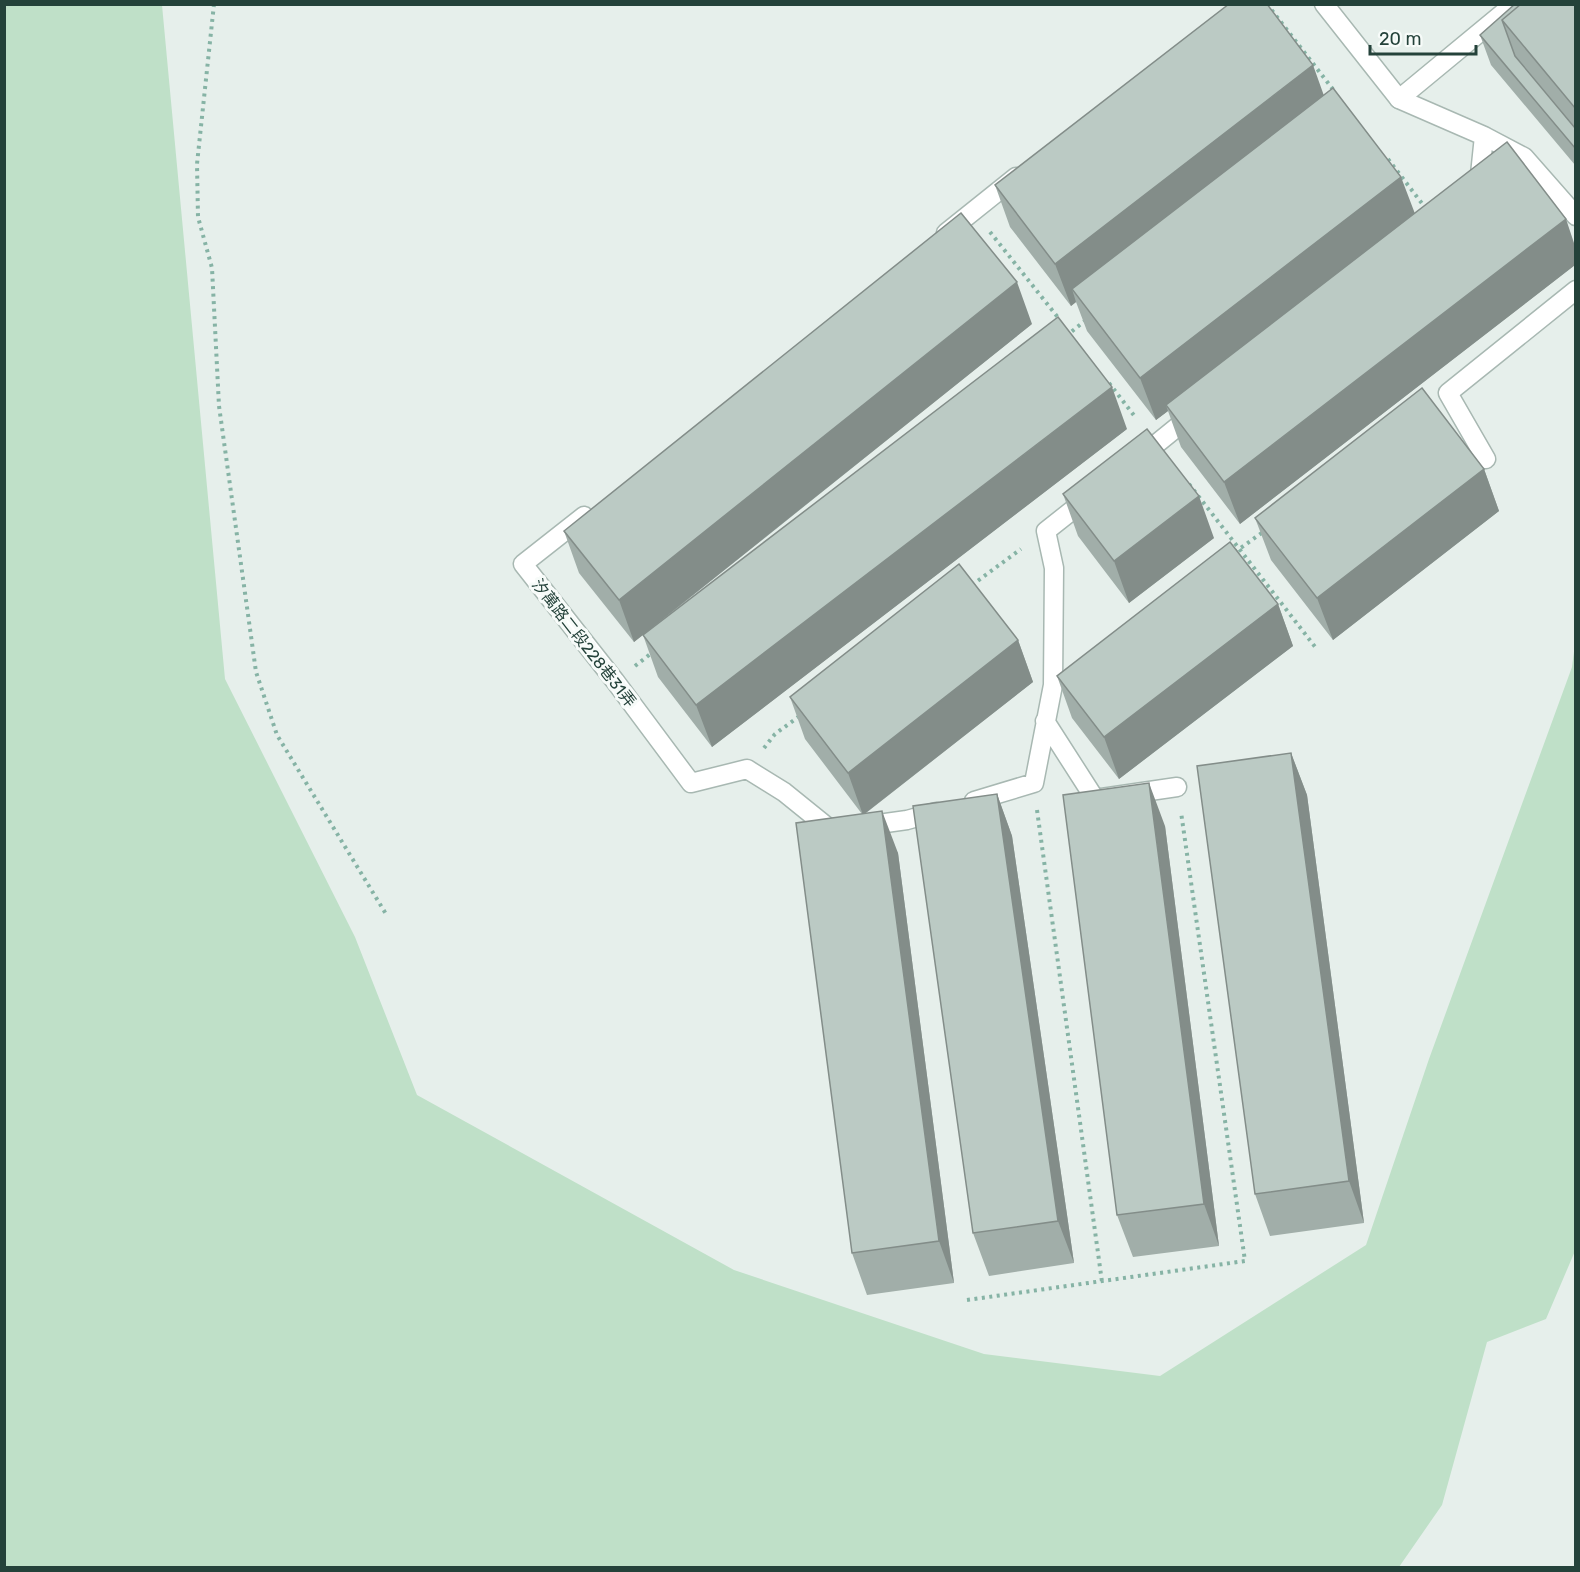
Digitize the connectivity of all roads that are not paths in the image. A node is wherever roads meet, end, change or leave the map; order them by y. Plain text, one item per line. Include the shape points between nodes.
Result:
1 (1324, 4) edge
2 (1514, 4) edge
3 (1400, 99) junction
4 (1485, 136) junction
5 (1029, 167) edge
6 (1470, 195) edge
7 (1575, 216) edge
8 (935, 241) edge
9 (1575, 290) edge
10 (1204, 406) edge
11 (1486, 459) dead end
12 (1120, 472) edge
13 (1102, 487) edge
14 (598, 506) edge
15 (1045, 722) junction
16 (1177, 787) road end

1 - 3 street
2 - 3 street
3 - 4 street
4 - 6 street via 1478,189
4 - 7 street via 1524,157
5 - 8 street
9 - 11 street via 1448,393
10 - 12 street
13 - 15 street via 1046,531 1054,579 1053,686
14 - 15 street, 汐萬路二段228巷31弄 via 523,564 691,783 747,769 784,792 831,830 907,820 1034,783
15 - 16 street via 1095,799

